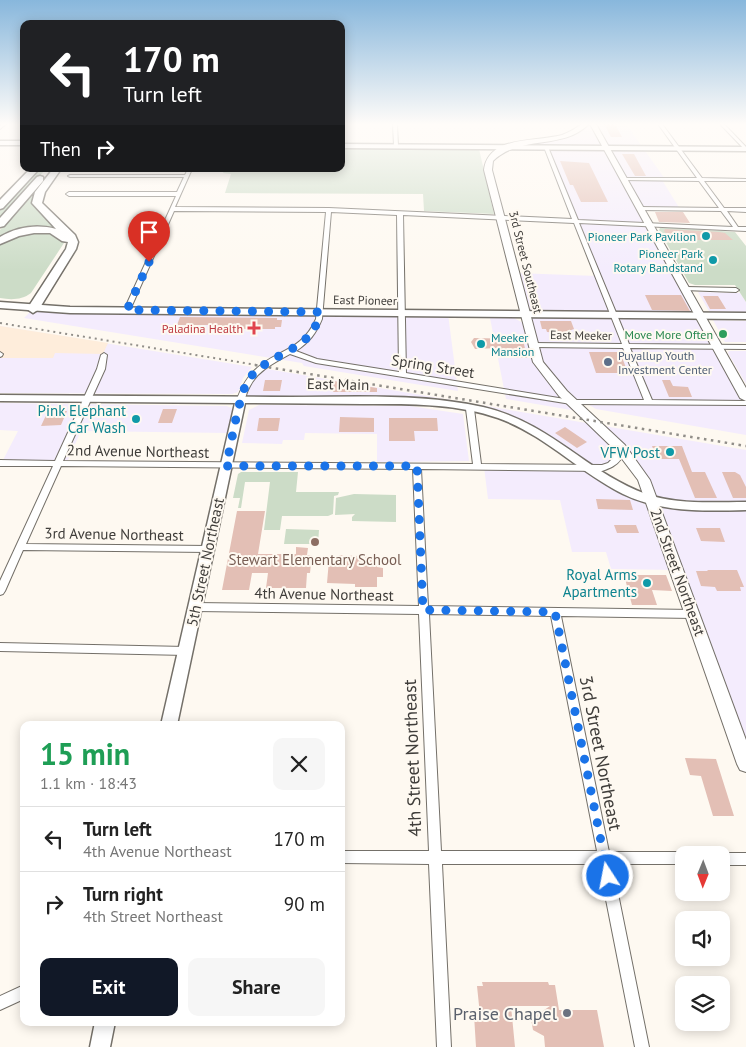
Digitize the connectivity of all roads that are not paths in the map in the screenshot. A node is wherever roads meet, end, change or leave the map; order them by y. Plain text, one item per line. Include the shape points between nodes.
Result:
1 (21, 173) edge
2 (31, 173) edge
3 (46, 173) edge
4 (54, 173) edge
5 (188, 173) edge
6 (489, 173) edge
7 (556, 173) edge
8 (621, 173) edge
9 (696, 173) edge
10 (70, 176) dead end
11 (187, 176) junction
12 (624, 179) junction
13 (701, 180) junction
14 (746, 180) edge
15 (7, 185) dead end
16 (69, 194) dead end
17 (179, 194) junction
18 (0, 206) edge
19 (641, 209) junction
20 (172, 210) junction
21 (329, 210) junction
22 (723, 210) junction
23 (746, 210) edge
24 (400, 213) junction
25 (501, 218) junction
26 (575, 222) junction
27 (0, 224) edge
28 (650, 225) junction
29 (737, 229) junction
30 (746, 229) edge
31 (0, 241) edge
32 (686, 289) junction
33 (736, 290) dead end
34 (0, 305) edge
35 (30, 308) junction
36 (127, 310) junction
37 (319, 312) junction
38 (403, 313) junction
39 (525, 314) junction
40 (613, 315) junction
41 (700, 316) junction
42 (746, 316) edge
43 (533, 345) junction
44 (626, 346) junction
45 (718, 347) junction
46 (746, 348) edge
47 (290, 351) junction
48 (104, 355) dead end
49 (403, 376) junction
50 (0, 398) edge
51 (87, 398) junction
52 (746, 398) edge
53 (242, 400) junction
54 (572, 402) junction
55 (649, 403) junction
56 (746, 403) edge
57 (470, 409) junction
58 (617, 444) junction
59 (0, 463) edge
60 (57, 464) junction
61 (226, 466) junction
62 (417, 466) junction
63 (477, 467) junction
64 (590, 468) junction
65 (652, 500) junction
66 (746, 506) edge
67 (20, 547) junction
68 (208, 549) junction
69 (0, 591) edge
70 (195, 607) junction
71 (423, 610) junction
72 (555, 612) junction
73 (693, 614) junction
74 (0, 647) edge
75 (186, 651) junction
76 (170, 721) edge
77 (746, 764) edge
78 (345, 857) edge
79 (434, 857) junction
80 (604, 858) junction
81 (675, 858) edge
82 (730, 859) edge
83 (746, 859) edge
84 (20, 994) edge
85 (0, 1003) edge
86 (103, 1026) edge
87 (100, 1047) edge
88 (444, 1047) edge
89 (642, 1047) edge

1 - 15 highway
2 - 18 highway
3 - 27 highway
4 - 35 highway via 36,200 73,242
5 - 11 street
6 - 25 main road, 3rd Street Southeast
7 - 26 street
8 - 12 main road
9 - 13 street
10 - 11 street
11 - 17 street
12 - 13 street
12 - 19 main road
13 - 14 street
13 - 22 street
16 - 17 street
17 - 20 street
19 - 22 street
19 - 28 main road
20 - 21 street
20 - 36 street
21 - 24 street
21 - 37 street
22 - 23 street
22 - 29 street
24 - 25 street
24 - 38 street
25 - 26 street
25 - 39 main road, 3rd Street Southeast
26 - 28 street
26 - 40 street
28 - 29 street
28 - 32 main road
29 - 30 street
31 - 35 highway via 14,234 38,230 58,233 66,240 66,249
32 - 33 street
32 - 41 main road
34 - 35 main road, East Pioneer
35 - 36 main road, East Pioneer
36 - 37 main road, East Pioneer
37 - 38 main road, East Pioneer
37 - 47 street via 314,331
38 - 39 main road, East Pioneer
38 - 49 street
39 - 40 main road, East Pioneer
39 - 43 main road, 3rd Street Southeast
40 - 41 main road, East Pioneer
40 - 44 street
41 - 42 main road, East Pioneer
41 - 45 main road
43 - 44 street, East Meeker
43 - 54 main road, 3rd Street Southeast via 543,370
44 - 45 street, East Meeker
44 - 55 street
45 - 46 street, East Meeker
45 - 52 main road
47 - 49 street, Spring Street via 307,359
47 - 53 street via 253,375 247,382
48 - 51 street via 102,370
49 - 54 street, Spring Street
50 - 51 main road, East Main
51 - 53 main road, East Main
51 - 60 street
53 - 57 main road, East Main via 419,402
53 - 61 main road, 5th Street Northeast
54 - 55 street
54 - 58 main road, 2nd Street Northeast
55 - 56 street
57 - 63 street
57 - 64 main road, East Main via 529,427
58 - 64 street, 2nd Avenue Northeast via 615,462
58 - 65 main road, 2nd Street Northeast via 640,473
59 - 60 street, 2nd Avenue Northeast
60 - 61 street, 2nd Avenue Northeast
60 - 67 street
61 - 62 street, 2nd Avenue Northeast
61 - 68 main road, 5th Street Northeast
62 - 63 street, 2nd Avenue Northeast
62 - 71 street, 4th Street Northeast
63 - 64 street, 2nd Avenue Northeast
64 - 65 main road, East Main via 622,488
65 - 66 main road, East Main
65 - 73 main road, 2nd Street Northeast
67 - 68 street, 3rd Avenue Northeast
67 - 69 street
68 - 70 main road, 5th Street Northeast
70 - 71 street, 4th Avenue Northeast
70 - 75 main road, 5th Street Northeast
71 - 72 street, 4th Avenue Northeast
71 - 79 street, 4th Street Northeast
72 - 73 street, 4th Avenue Northeast
72 - 80 street, 3rd Street Northeast
73 - 77 main road, 2nd Street Northeast
74 - 75 street
75 - 76 main road, 5th Street Northeast
78 - 79 street
79 - 80 street
79 - 88 street, 4th Street Northeast
80 - 81 street
80 - 89 street, 3rd Street Northeast
82 - 83 street
84 - 85 street
86 - 87 main road

